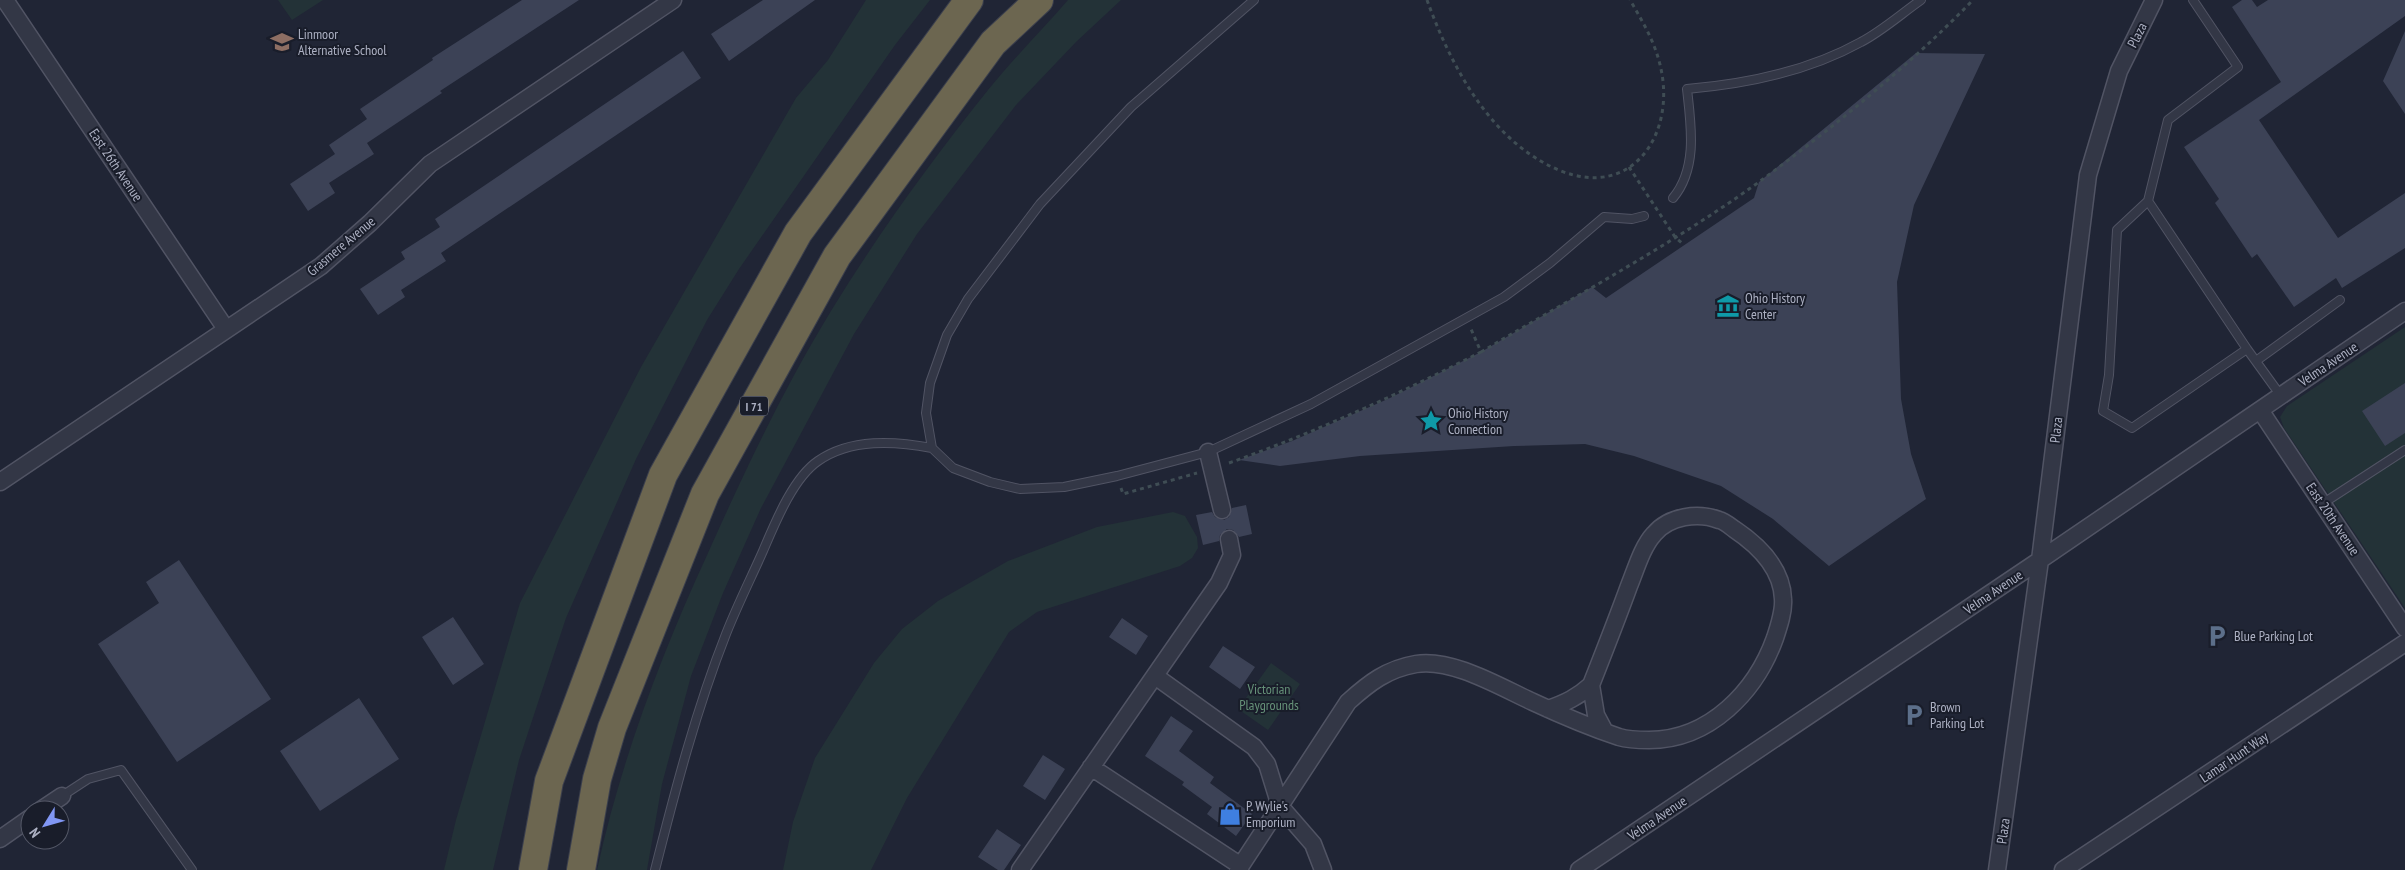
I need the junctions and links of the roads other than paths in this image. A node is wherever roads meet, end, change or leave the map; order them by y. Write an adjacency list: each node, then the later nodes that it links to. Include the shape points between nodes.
1 (5, 0): 14 (street, East 26th Avenue)
2 (673, 0): 14 (street, Grasmere Avenue, via 430,164 321,266)
3 (969, 0): 42 (highway, via 798,233 663,475 549,781)
4 (1039, 0): 43 (highway, I 71, via 993,44 837,256 705,494 612,728 597,779)
5 (1254, 0): 19 (lane, via 1131,106 1040,204 968,299 947,335 930,383 926,413)
6 (1921, 0): 9 (lane, via 1862,42 1836,54 1785,73 1734,85 1687,89 1691,144 1687,174)
7 (2154, 0): 26 (street, Plaza, via 2119,71 2088,175)
8 (2192, 0): 10 (lane, via 2238,67 2168,120)
9 (1673, 198)
10 (2148, 201): 15 (lane); 15 (lane, via 2117,230 2109,375 2103,411 2132,428)
11 (1644, 216): 21 (lane, via 1632,219 1604,217 1511,292 1466,319 1311,404)
12 (2340, 300): 16 (lane)
13 (2405, 311): 17 (street, Velma Avenue)
14 (226, 329): 22 (street, Grasmere Avenue)
15 (2247, 349): 16 (lane)
16 (2256, 361): 17 (lane)
17 (2281, 396): 18 (street, Velma Avenue)
18 (2260, 410): 23 (street, East 20th Avenue); 26 (street, Velma Avenue)
19 (932, 448): 21 (lane, via 953,468 1020,489 1064,487); 44 (lane, via 904,443 869,443 818,461 801,477 771,534 726,634 679,778)
20 (2405, 450): 23 (lane)
21 (1208, 452): 24 (street)
22 (1, 478)
23 (2322, 504): 27 (street, East 20th Avenue)
24 (1222, 510)
25 (1229, 539): 29 (street, via 1232,555 1219,583)
26 (2040, 560): 46 (street, Velma Avenue); 47 (street, Plaza)
27 (2405, 628)
28 (2405, 643): 48 (street, Lamar Hunt Way)
29 (1155, 676): 33 (street); 36 (street, via 1254,747 1267,764)
30 (1591, 685): 31 (street, via 1582,694); 32 (street, via 1596,715); 32 (street, via 1640,559 1653,534 1670,520 1696,516 1720,520 1751,541 1772,564 1784,600 1779,626 1768,656 1728,710 1700,728 1662,740 1627,740)
31 (1548, 709): 32 (street); 36 (street, via 1482,678 1445,665 1418,663 1393,670 1372,681 1348,702)
32 (1605, 732)
33 (1091, 767): 39 (street); 40 (street)
34 (62, 796): 35 (street); 41 (lane, via 88,779 121,770)
35 (56, 800)
36 (1280, 806): 39 (street); 45 (street, via 1313,844)
37 (20, 825): 38 (street)
38 (0, 839)
39 (1239, 868)
40 (1022, 869)
41 (192, 870)
42 (533, 870)
43 (580, 870)
44 (655, 870)
45 (1323, 870)
46 (1579, 870)
47 (1997, 870)
48 (2063, 870)

